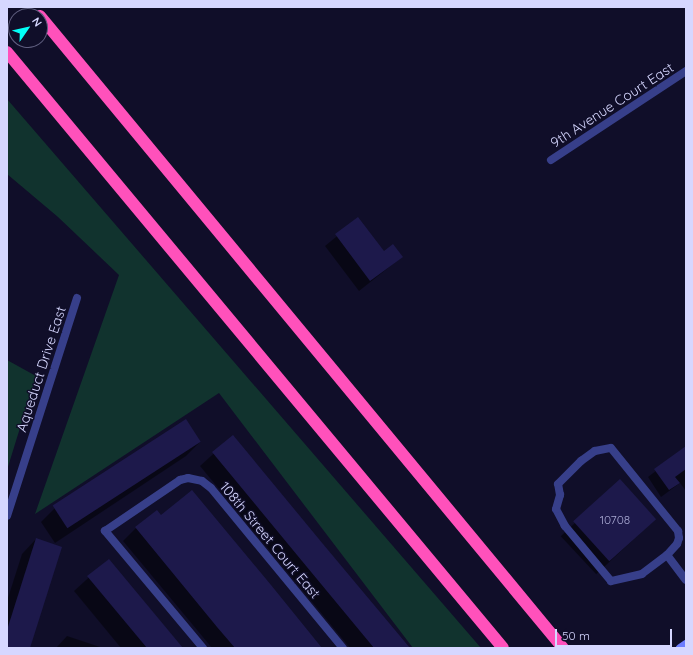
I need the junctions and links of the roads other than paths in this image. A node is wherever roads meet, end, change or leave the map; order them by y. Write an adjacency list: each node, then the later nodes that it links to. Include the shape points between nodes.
1 (48, 26): 13 (highway)
2 (7, 52): 12 (highway)
3 (686, 72): 4 (street, 9th Avenue Court East)
4 (552, 160)
5 (77, 298): 6 (street, Aqueduct Drive East)
6 (7, 516)
7 (667, 555): 7 (street, via 677,544 678,531 611,448 595,451 558,484 560,495 556,509 565,526 611,581 642,574); 8 (street)
8 (686, 580)
9 (686, 644): 14 (street)
10 (203, 648): 11 (street, 108th Street Court East, via 105,531 180,480 194,478 212,488)
11 (343, 648)
12 (503, 648)
13 (563, 648)
14 (680, 648)

